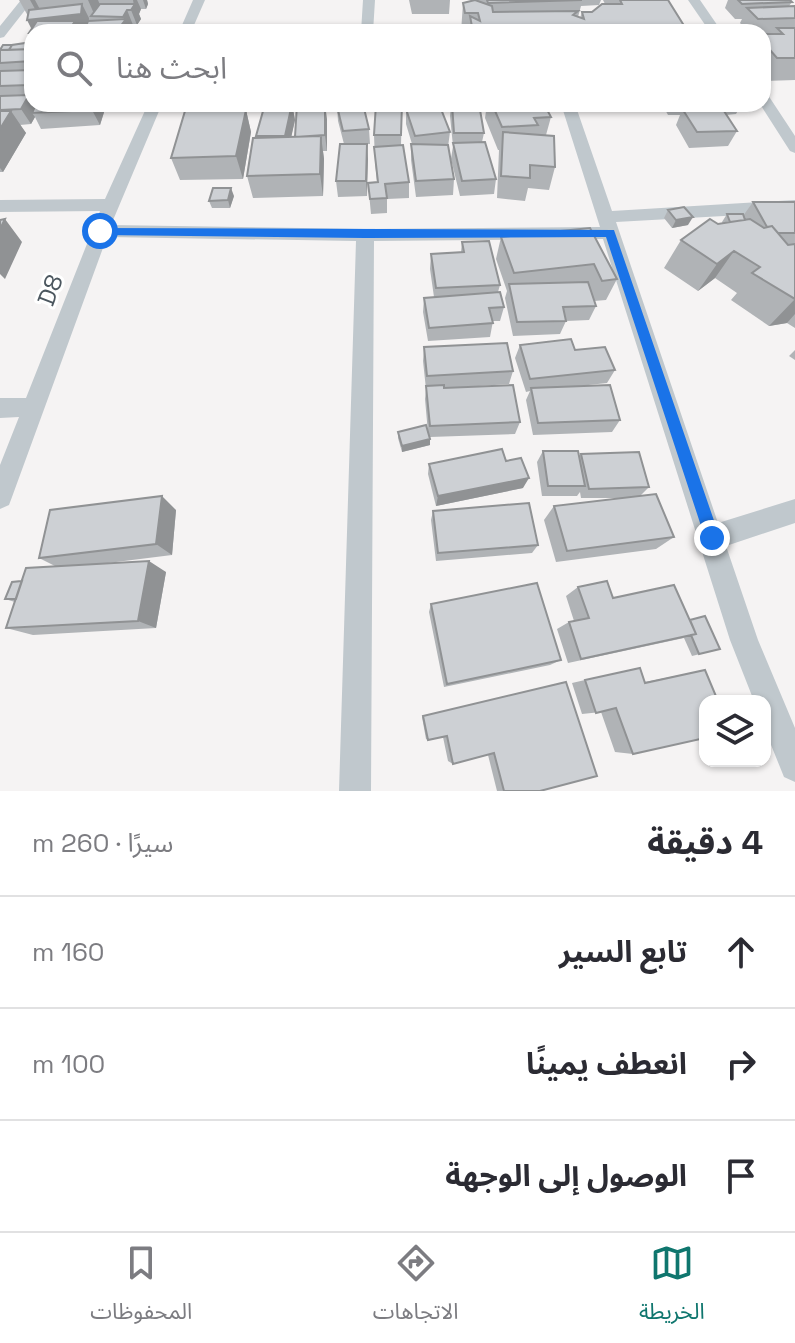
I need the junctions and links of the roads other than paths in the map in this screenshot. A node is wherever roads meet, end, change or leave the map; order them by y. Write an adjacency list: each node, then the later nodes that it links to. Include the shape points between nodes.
1 (27, 0): 8 (street)
2 (199, 0): 5 (street)
3 (369, 0): 6 (street)
4 (694, 0): 7 (street)
5 (188, 24)
6 (368, 24)
7 (710, 24)
8 (0, 34)
9 (152, 112): 13 (street, D8)
10 (571, 112): 16 (street)
11 (771, 112): 12 (street)
12 (795, 148)
13 (112, 205): 14 (street); 17 (street, D8)
14 (0, 206)
15 (795, 206): 16 (street)
16 (608, 225): 18 (street); 23 (street)
17 (100, 231): 18 (street); 19 (street, D8)
18 (365, 235): 25 (street)
19 (34, 407): 20 (street); 21 (street, D8)
20 (0, 408)
21 (0, 497)
22 (795, 511): 23 (street)
23 (712, 538): 24 (street, via 744,640)
24 (795, 766)
25 (355, 791)

